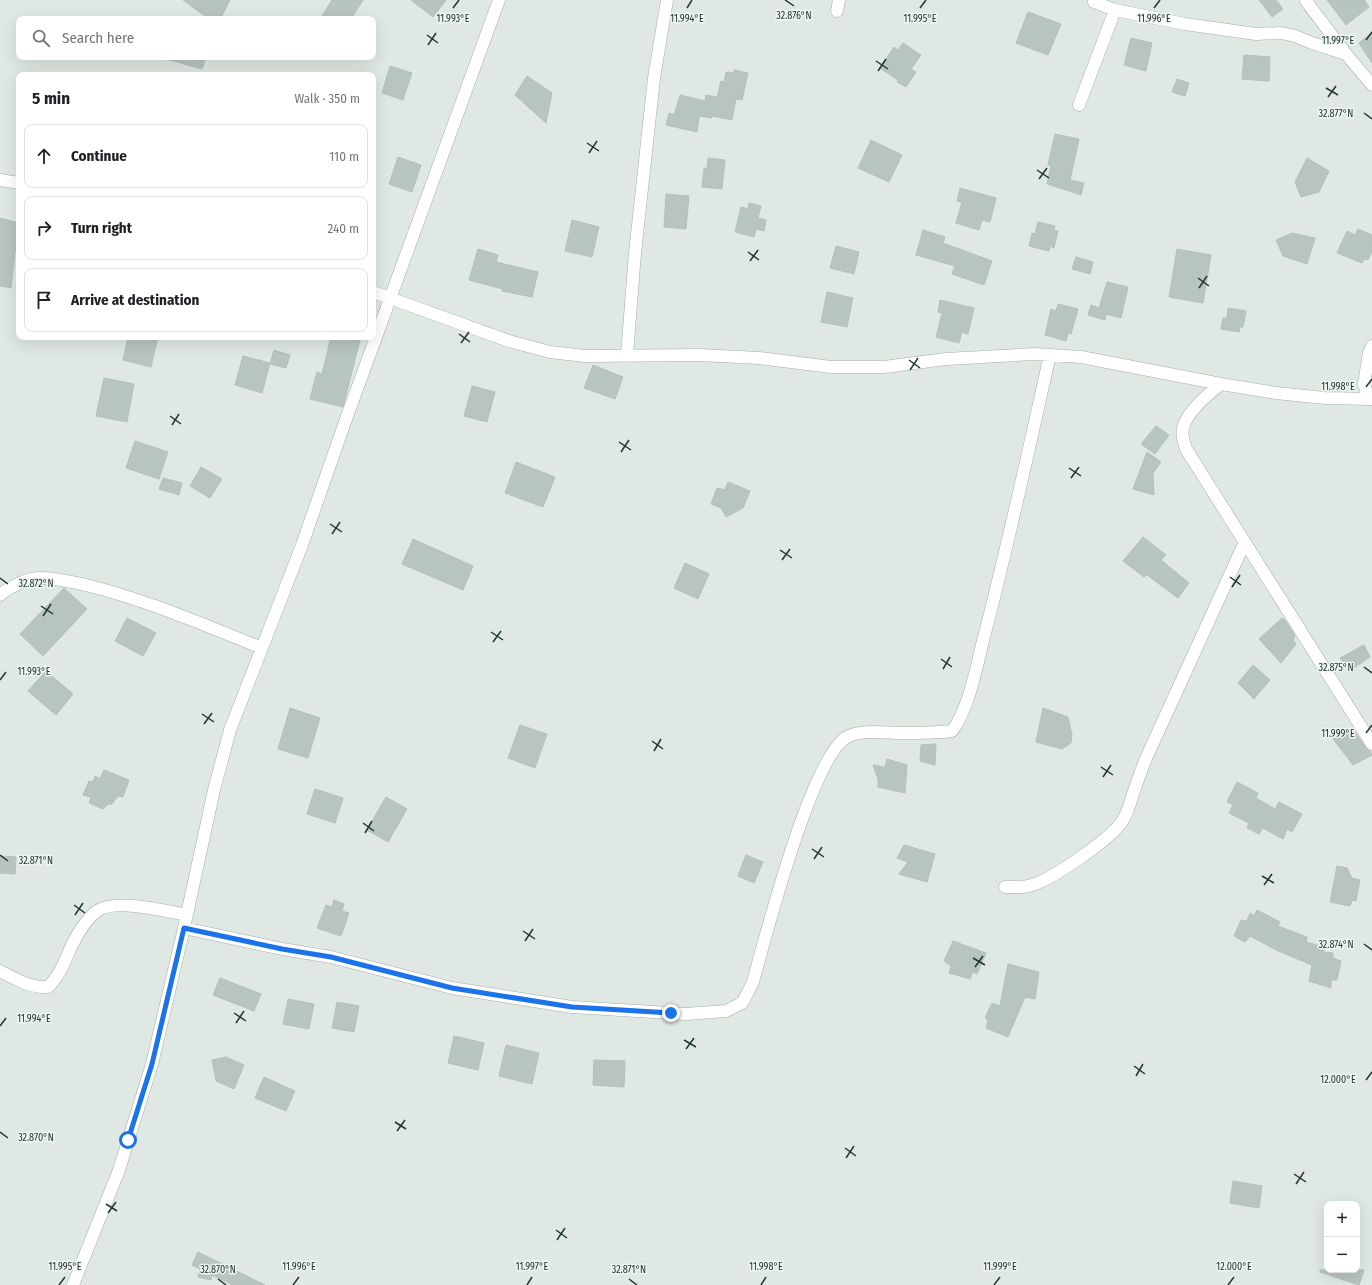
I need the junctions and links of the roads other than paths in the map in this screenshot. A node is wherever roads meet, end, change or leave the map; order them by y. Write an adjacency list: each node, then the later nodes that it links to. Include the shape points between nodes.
1 (499, 0): 12 (street)
2 (667, 0): 16 (street, via 654,78)
3 (1306, 1): 6 (street)
4 (1094, 2): 5 (street)
5 (1115, 10): 6 (street, via 1220,30 1256,34 1281,33); 8 (street)
6 (1346, 54): 7 (street)
7 (1372, 85)
8 (1079, 105)
9 (0, 180): 10 (street)
10 (16, 183)
11 (376, 293): 12 (street)
12 (391, 298): 13 (street); 16 (street, via 509,341 550,352 585,356)
13 (376, 338)
14 (375, 340): 22 (street)
15 (1372, 346): 19 (street, via 1364,384)
16 (627, 355): 17 (street, via 699,355 759,358 831,367 884,367 946,358)
17 (1050, 355): 18 (street, via 1081,357); 26 (street, via 1001,571 972,683 959,722 952,731 868,732 848,736 838,742 812,791 784,874 753,982 742,1003 726,1011 686,1014 572,1007 452,988 331,957)
18 (1222, 384): 19 (street, via 1325,398); 20 (street, via 1209,393 1188,417 1182,437 1186,449)
19 (1371, 399)
20 (1244, 544): 23 (street); 24 (street, via 1148,754 1126,816 1119,827 1046,879 1024,887)
21 (0, 595): 22 (street, via 7,589 37,578 63,580 111,591)
22 (262, 648): 25 (street, via 230,730 214,790)
23 (1372, 744)
24 (1004, 887)
25 (187, 915): 26 (street); 27 (street, via 125,905 106,907 97,910 85,922 55,981 48,988 27,984)
26 (184, 928): 28 (street, via 150,1072 119,1170)
27 (0, 971)
28 (74, 1285)

